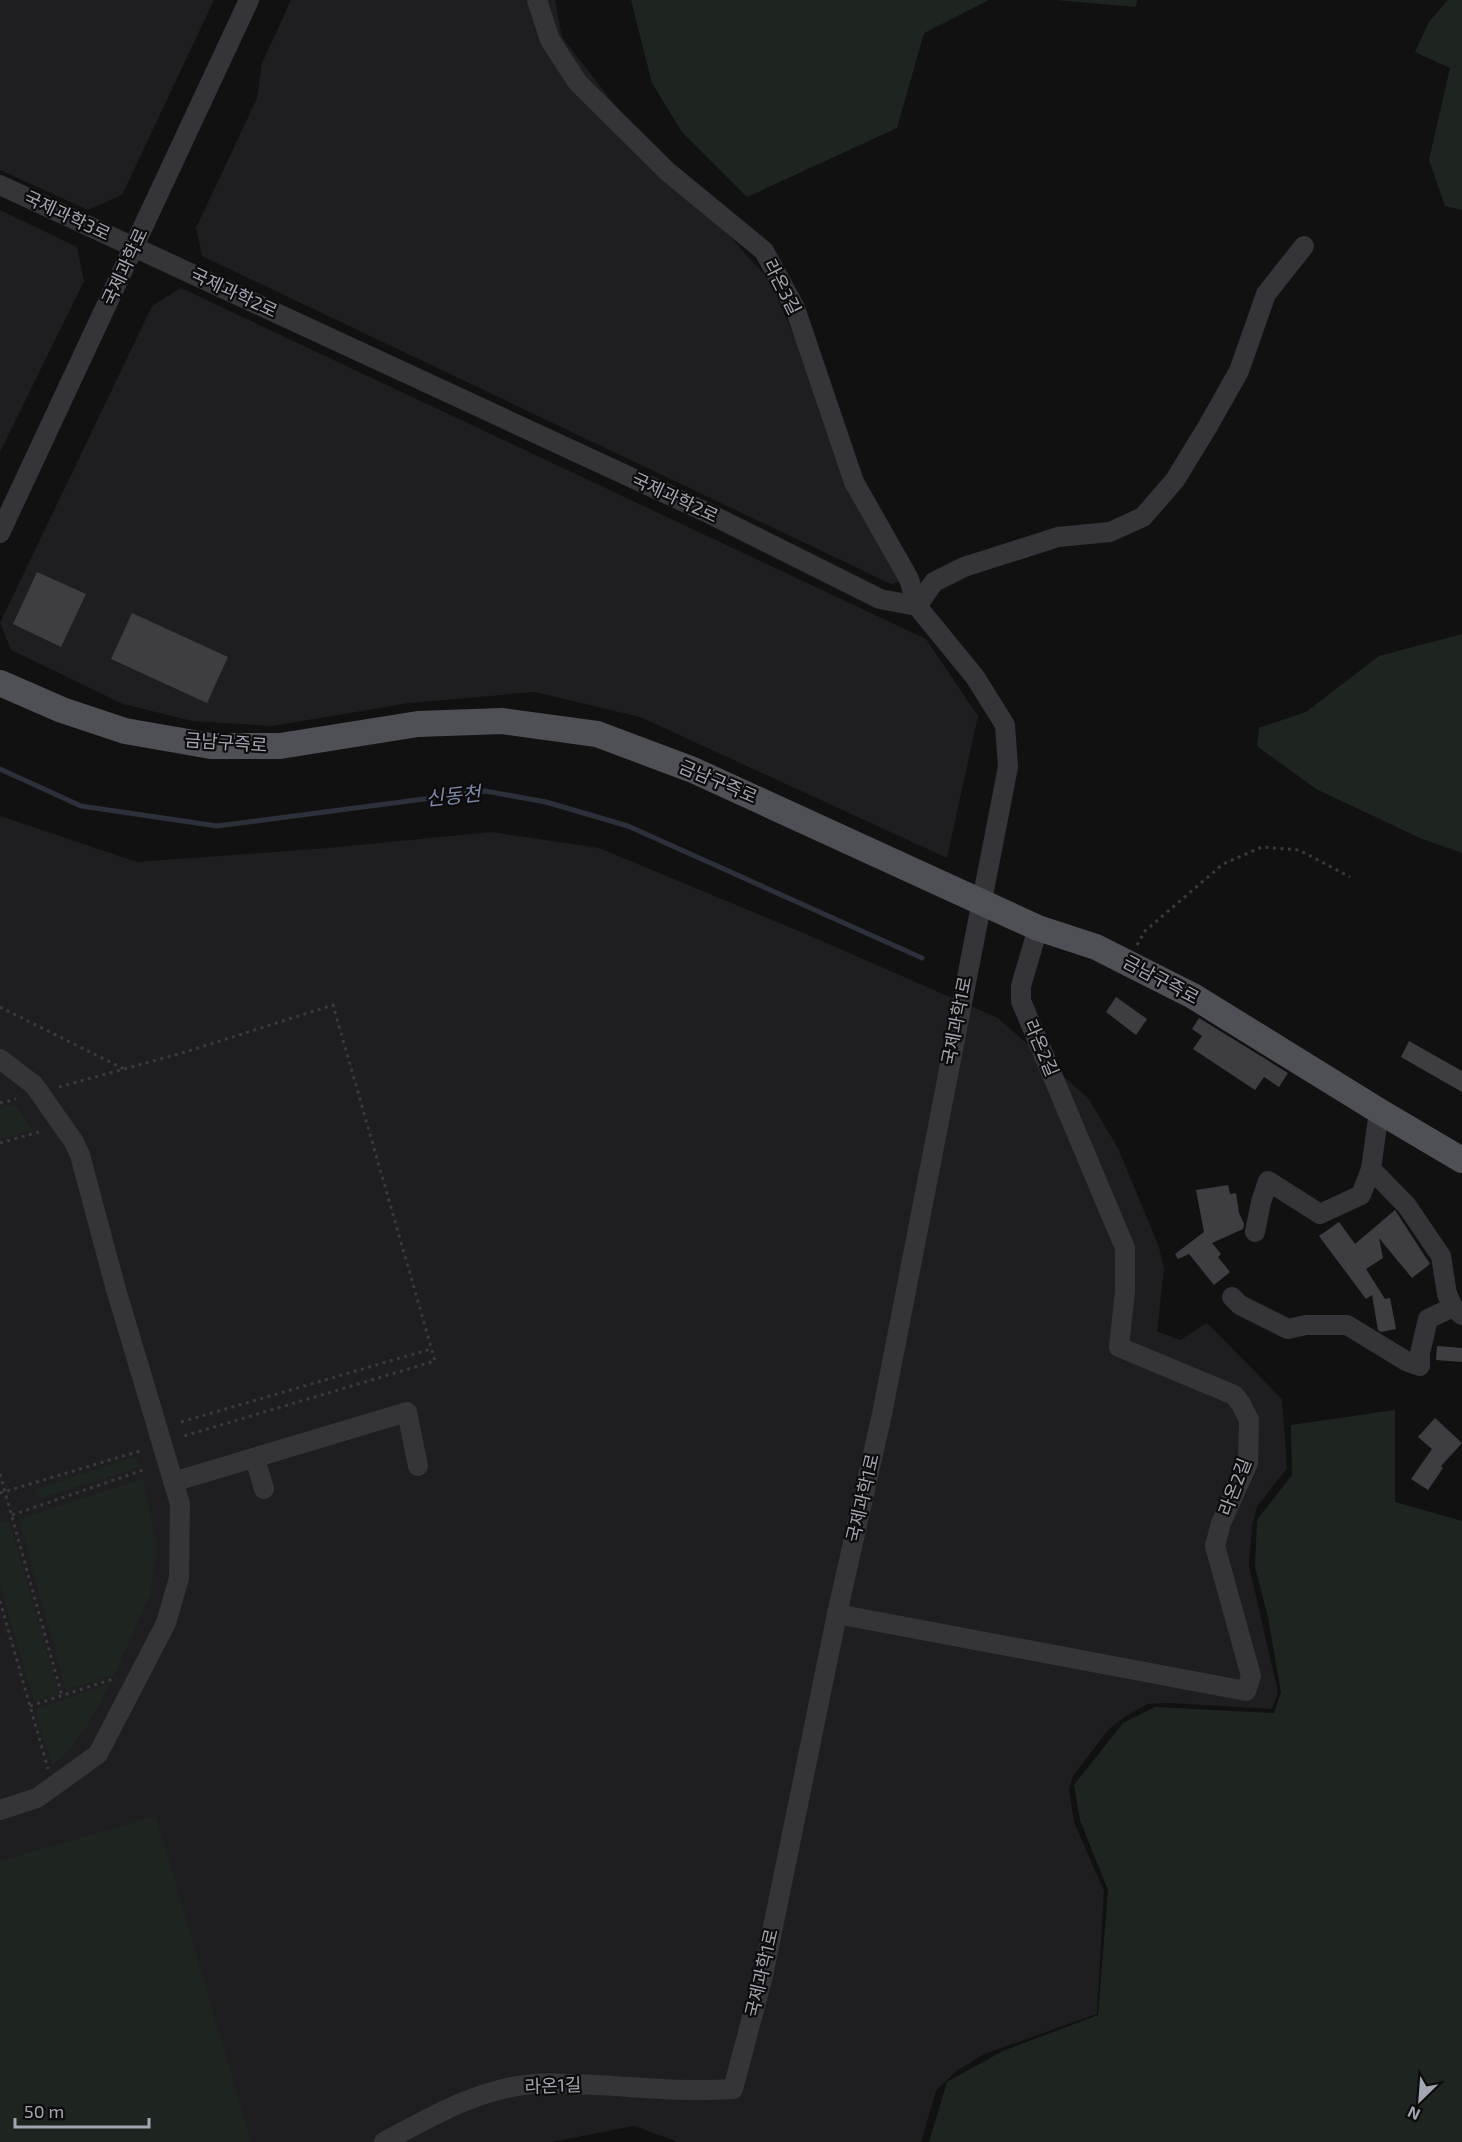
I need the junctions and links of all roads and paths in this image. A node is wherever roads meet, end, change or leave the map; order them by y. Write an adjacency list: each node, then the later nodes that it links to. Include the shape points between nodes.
1 (249, 0): 5 (street, 국제과학로)
2 (537, 0): 7 (street, 라온3길, via 550,40 578,83 668,172 764,251 795,308 854,482 909,579)
3 (0, 185): 5 (street, 국제과학3로)
4 (1304, 246): 7 (street, via 1266,294 1239,371 1208,426 1175,480 1143,517 1110,532 1058,537 964,567 934,582)
5 (134, 247): 6 (street, 국제과학로); 7 (street, 국제과학2로, via 699,509 880,599)
6 (0, 533)
7 (917, 606): 10 (street, via 975,677 1005,725 1008,766)
8 (0, 683): 10 (main road, 금남구즉로, via 125,731 211,746 280,746 418,724 492,721 597,734 704,775)
9 (1350, 877): 12 (path, via 1299,850 1262,847 1223,864 1145,931)
10 (980, 903): 11 (main road, 금남구즉로); 41 (street, 국제과학1로, via 882,1414)
11 (1038, 928): 12 (main road, 금남구즉로, via 1096,947); 41 (street, 라온2길, via 1021,986 1021,1002 1125,1248 1119,1347 1234,1395 1249,1420 1248,1463 1215,1546 1251,1677 1246,1691)
12 (1127, 963): 19 (main road, 금남구즉로, via 1193,996)
13 (0, 1007): 15 (path)
14 (0, 1059): 35 (street, via 34,1085 80,1155)
15 (124, 1069): 16 (path); 27 (path, via 333,1005)
16 (58, 1088)
17 (16, 1099): 18 (path)
18 (0, 1103)
19 (1379, 1111): 22 (main road, 금남구즉로); 23 (street)
20 (39, 1132): 21 (path)
21 (0, 1143)
22 (1462, 1160)
23 (1371, 1169): 24 (street, via 1361,1195 1320,1214 1268,1181); 26 (street, via 1407,1206 1441,1256 1447,1294)
24 (1255, 1232)
25 (1232, 1297): 26 (street, via 1288,1329 1347,1325 1420,1366 1428,1319)
26 (1457, 1311)
27 (431, 1349): 28 (path); 29 (path, via 435,1361)
28 (181, 1422)
29 (184, 1436)
30 (140, 1451): 37 (path)
31 (255, 1458): 32 (street, via 407,1412); 35 (street); 36 (street)
32 (418, 1466)
33 (146, 1469): 39 (path)
34 (0, 1477): 37 (path)
35 (173, 1482): 46 (street, via 180,1504 179,1578 166,1623 98,1754 37,1798)
36 (264, 1489)
37 (5, 1492): 38 (path); 39 (path)
38 (0, 1493)
39 (12, 1515): 43 (path)
40 (0, 1601): 44 (path)
41 (837, 1614): 47 (street, 국제과학1로, via 763,1976)
42 (116, 1678): 43 (path)
43 (62, 1696): 44 (path)
44 (30, 1706): 45 (path)
45 (49, 1770)
46 (0, 1810)
47 (733, 2089): 48 (street, 라온1길, via 699,2092 532,2084 482,2094)
48 (384, 2142)

